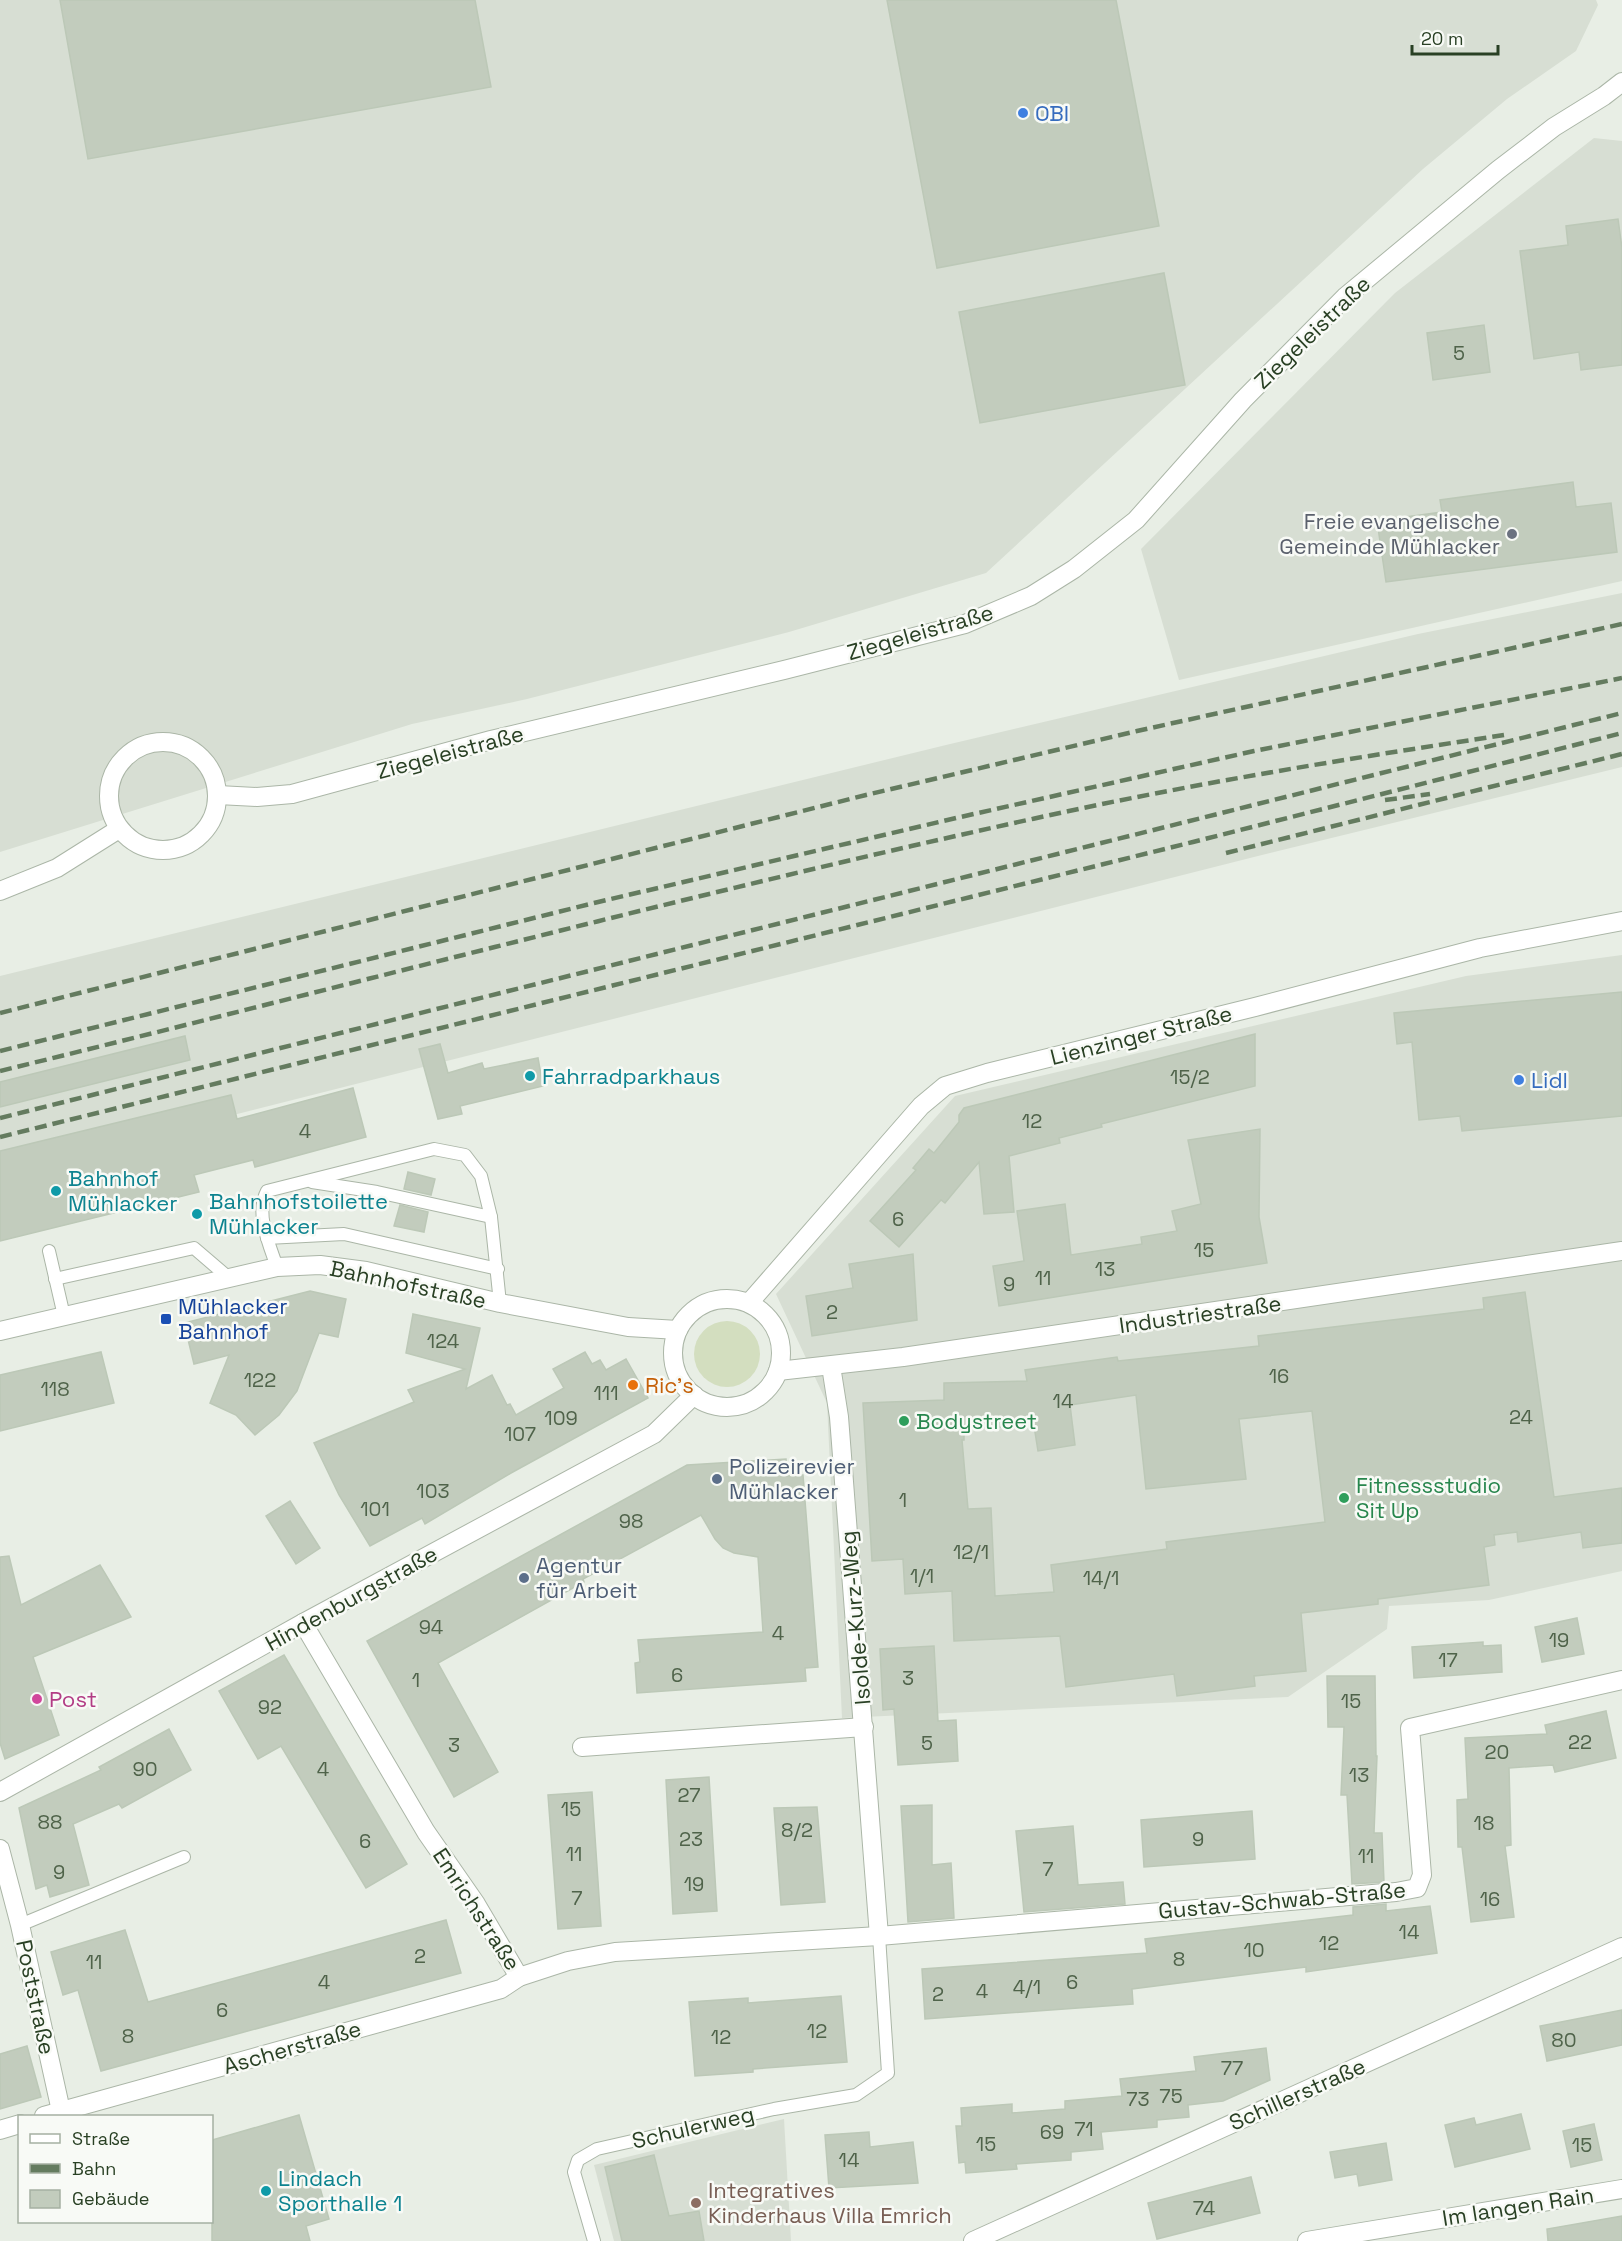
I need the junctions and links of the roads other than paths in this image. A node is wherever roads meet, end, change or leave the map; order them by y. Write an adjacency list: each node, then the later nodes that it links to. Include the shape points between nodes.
1 (1622, 82): 2 (street, Ziegeleistraße, via 1498,170 1345,297 1243,400 1136,520 1074,569 1031,596 965,624 491,740 292,794)
2 (218, 795): 3 (street, via 208,827 181,848 147,849); 3 (street, via 214,776 204,760 189,748 171,742 152,742 121,761 112,777 108,795)
3 (119, 829): 4 (street, via 57,868)
4 (0, 891)
5 (1622, 921): 16 (street, Lienzinger Straße, via 1480,948 945,1086 921,1106)
6 (305, 1181): 7 (lane); 7 (lane, via 434,1149 465,1155 481,1176); 8 (lane, via 267,1191 261,1203)
7 (491, 1217): 12 (lane)
8 (267, 1238): 11 (lane); 12 (lane, via 344,1234)
9 (49, 1251): 14 (lane)
10 (1622, 1251): 20 (street, Industriestraße)
11 (277, 1267): 13 (street, Bahnhofstraße); 15 (street, Bahnhofstraße, via 320,1265 366,1271)
12 (498, 1269): 15 (lane)
13 (229, 1278): 14 (lane, via 194,1248); 17 (street, Bahnhofstraße)
14 (55, 1280): 17 (lane)
15 (500, 1303): 18 (street, Bahnhofstraße, via 628,1328)
16 (749, 1303): 18 (street, via 716,1300 700,1306); 21 (street, via 763,1312 779,1339)
17 (64, 1316): 19 (street, Bahnhofstraße)
18 (678, 1330): 22 (street, via 673,1344 675,1366)
19 (0, 1331)
20 (831, 1366): 21 (street, Industriestraße); 25 (street, Isolde-Kurz-Weg, via 839,1417)
21 (778, 1371): 22 (street, via 763,1392 742,1404 709,1404)
22 (694, 1395): 23 (street, Hindenburgstraße, via 654,1434)
23 (303, 1623): 27 (street, Hindenburgstraße); 33 (street, Emrichstraße, via 426,1832 476,1904)
24 (1622, 1680): 31 (street, Gustav-Schwab-Straße, via 1410,1728 1422,1875 1417,1888)
25 (864, 1727): 26 (street, Isolde-Kurz-Weg); 31 (street, Isolde-Kurz-Weg)
26 (582, 1747)
27 (0, 1792)
28 (0, 1849): 30 (street, Poststraße)
29 (184, 1857): 30 (lane)
30 (20, 1925): 35 (street, Poststraße)
31 (879, 1936): 33 (street, Emrichstraße, via 615,1952 568,1961); 34 (lane, Isolde-Kurz-Weg)
32 (1622, 1947): 40 (street, Schillerstraße)
33 (519, 1977): 35 (street, Ascherstraße, via 501,1989)
34 (888, 2073): 39 (lane, Schulerweg, via 856,2095 774,2109 597,2149 578,2160 574,2172)
35 (52, 2114)
36 (18, 2125): 37 (street)
37 (0, 2130)
38 (1622, 2189): 41 (street, Im langen Rain)
39 (594, 2241)
40 (973, 2241)
41 (1307, 2241)

